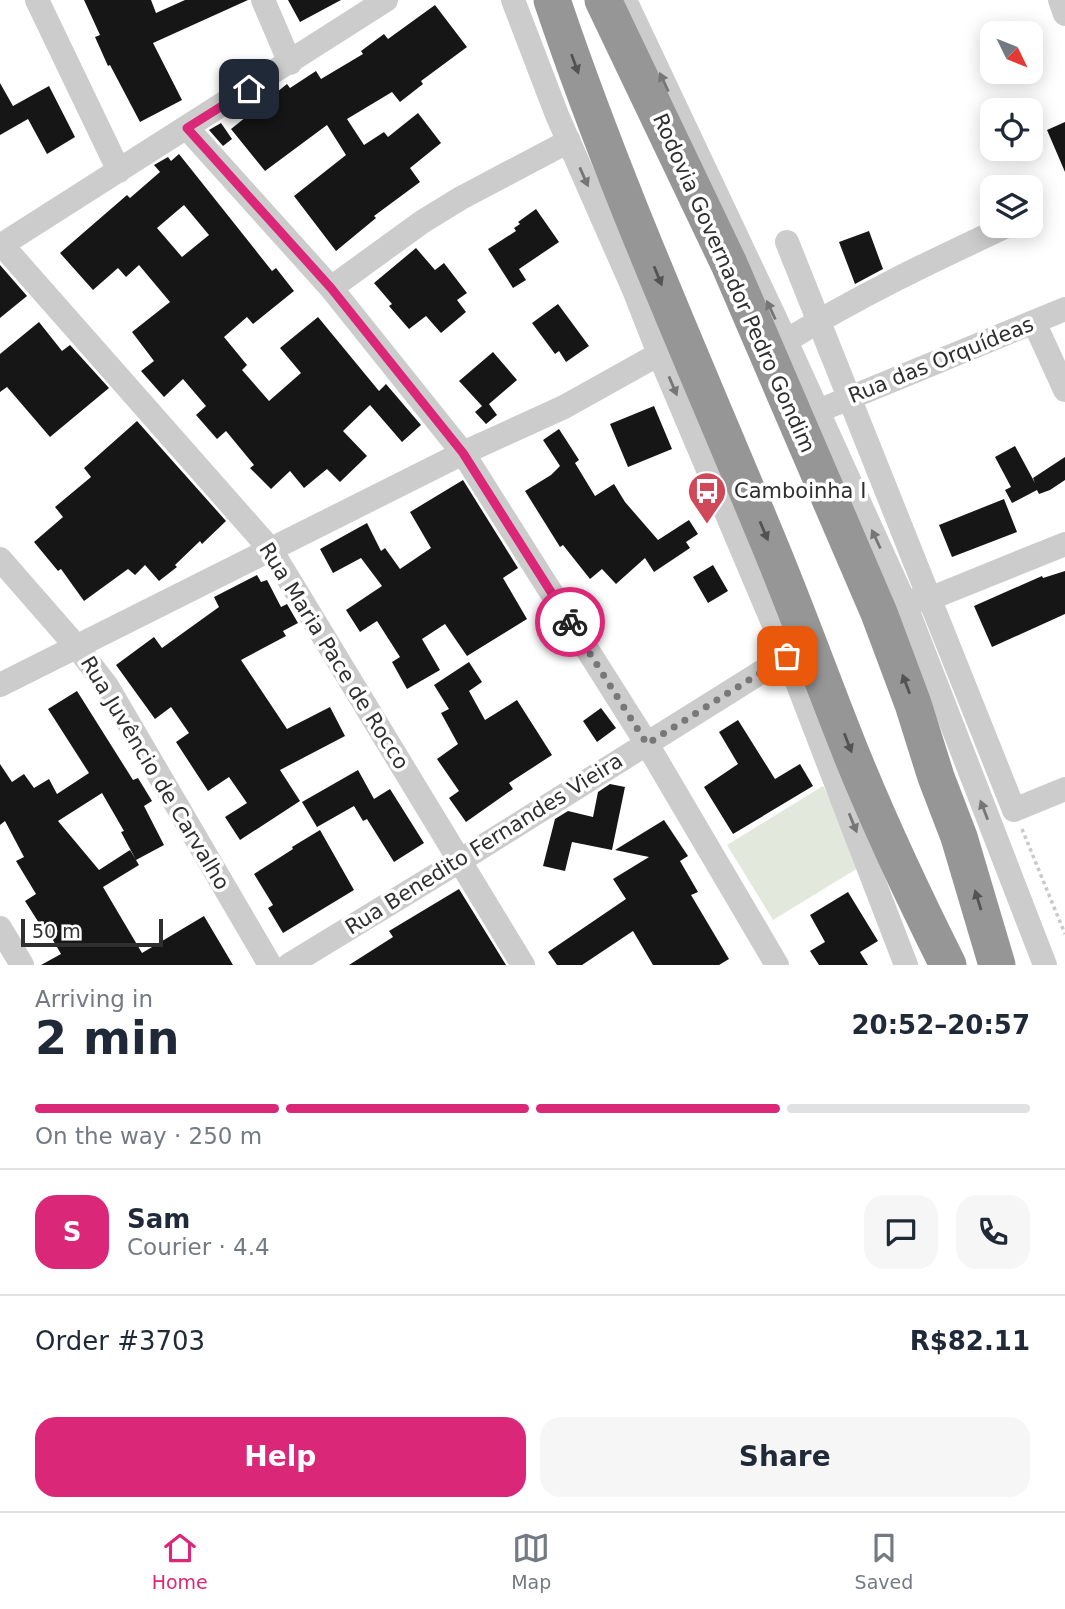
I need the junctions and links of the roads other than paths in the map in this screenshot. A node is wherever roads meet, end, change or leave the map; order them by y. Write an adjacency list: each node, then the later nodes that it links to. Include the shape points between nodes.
1 (37, 0): 13 (street)
2 (263, 0): 10 (street)
3 (386, 0): 10 (street)
4 (513, 0): 12 (street)
5 (552, 0): 45 (highway, one-way to 45, via 645,245 812,647 853,758)
6 (603, 0): 46 (highway, Rodovia Governador Pedro Gondim, one-way to 6, via 959,837 879,614 729,264)
7 (625, 0): 21 (street, one-way to 7)
8 (1060, 0): 9 (street)
9 (1065, 14)
10 (290, 63): 11 (street)
11 (187, 128): 13 (street); 17 (street)
12 (569, 141): 17 (street, via 422,222); 22 (street, one-way to 22)
13 (119, 170): 16 (street)
14 (982, 238): 19 (street)
15 (787, 242): 19 (street)
16 (1, 245): 28 (street, Rua Maria Pace de Rocco)
17 (331, 288): 26 (street)
18 (1065, 309): 20 (street, Rua das Orquídeas)
19 (818, 320): 21 (street); 24 (street)
20 (1034, 322): 23 (street); 24 (street, Rua das Orquídeas)
21 (786, 341): 25 (street)
22 (659, 355): 26 (street, via 564,407); 33 (street, one-way to 33)
23 (1065, 390)
24 (850, 398): 25 (street, Rua das Orquídeas); 30 (street)
25 (818, 411): 31 (street, one-way to 25)
26 (463, 453): 28 (street); 35 (street)
27 (1065, 544): 30 (street)
28 (271, 550): 32 (street); 37 (street, Rua Maria Pace de Rocco)
29 (0, 559): 32 (street, Rua Juvêncio de Carvalho)
30 (929, 599): 31 (street); 36 (street, via 1014,810)
31 (904, 601): 47 (street, one-way to 31)
32 (76, 646): 34 (street); 40 (street, Rua Juvêncio de Carvalho, via 107,686)
33 (787, 656): 35 (street, Rua Benedito Fernandes Vieira); 44 (street, one-way to 44)
34 (0, 685)
35 (647, 744): 37 (street, Rua Benedito Fernandes Vieira); 43 (street)
36 (1065, 789)
37 (461, 860): 41 (street, Rua Benedito Fernandes Vieira); 42 (street, Rua Maria Pace de Rocco)
38 (0, 928): 39 (street)
39 (22, 965)
40 (270, 965)
41 (289, 965)
42 (523, 965)
43 (777, 965)
44 (906, 965)
45 (948, 965)
46 (997, 965)
47 (1045, 965)

